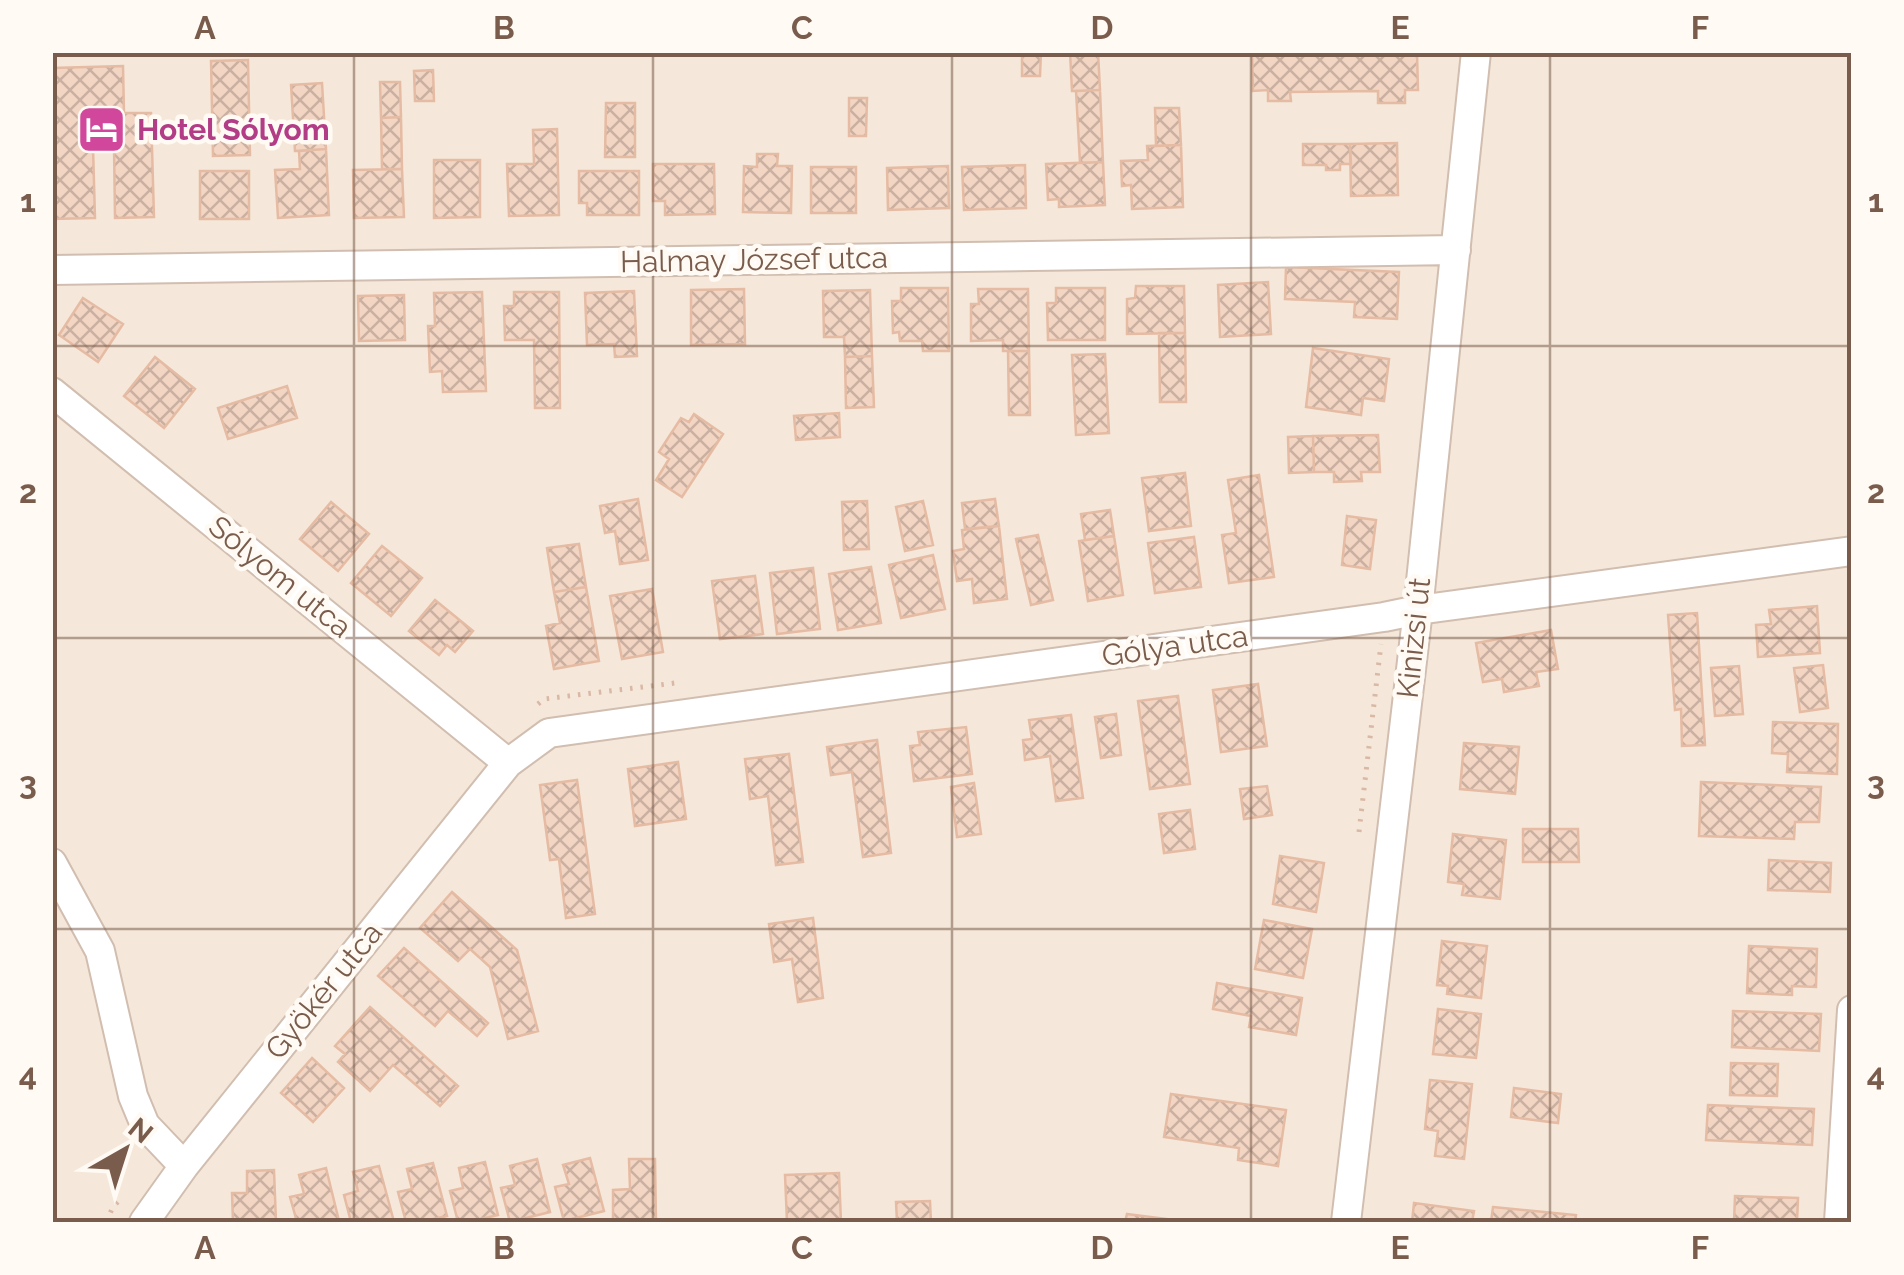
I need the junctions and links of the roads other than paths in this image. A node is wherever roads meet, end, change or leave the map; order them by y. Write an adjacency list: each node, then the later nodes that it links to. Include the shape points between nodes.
1 (1476, 52): 2 (street, Kinizsi út)
2 (1456, 250): 3 (street, Halmay József utca); 6 (street, Kinizsi út)
3 (52, 270)
4 (52, 392): 7 (street, Sólyom utca)
5 (1852, 551): 6 (street, Gólya utca)
6 (1418, 610): 7 (street, Gólya utca, via 549,733); 12 (street, Kinizsi út)
7 (508, 762): 10 (street, Gyökér utca)
8 (52, 863): 10 (street, via 100,951 145,1125)
9 (1852, 1010): 13 (street)
10 (184, 1166): 11 (street, Gyökér utca)
11 (144, 1222)
12 (1346, 1222)
13 (1839, 1222)

